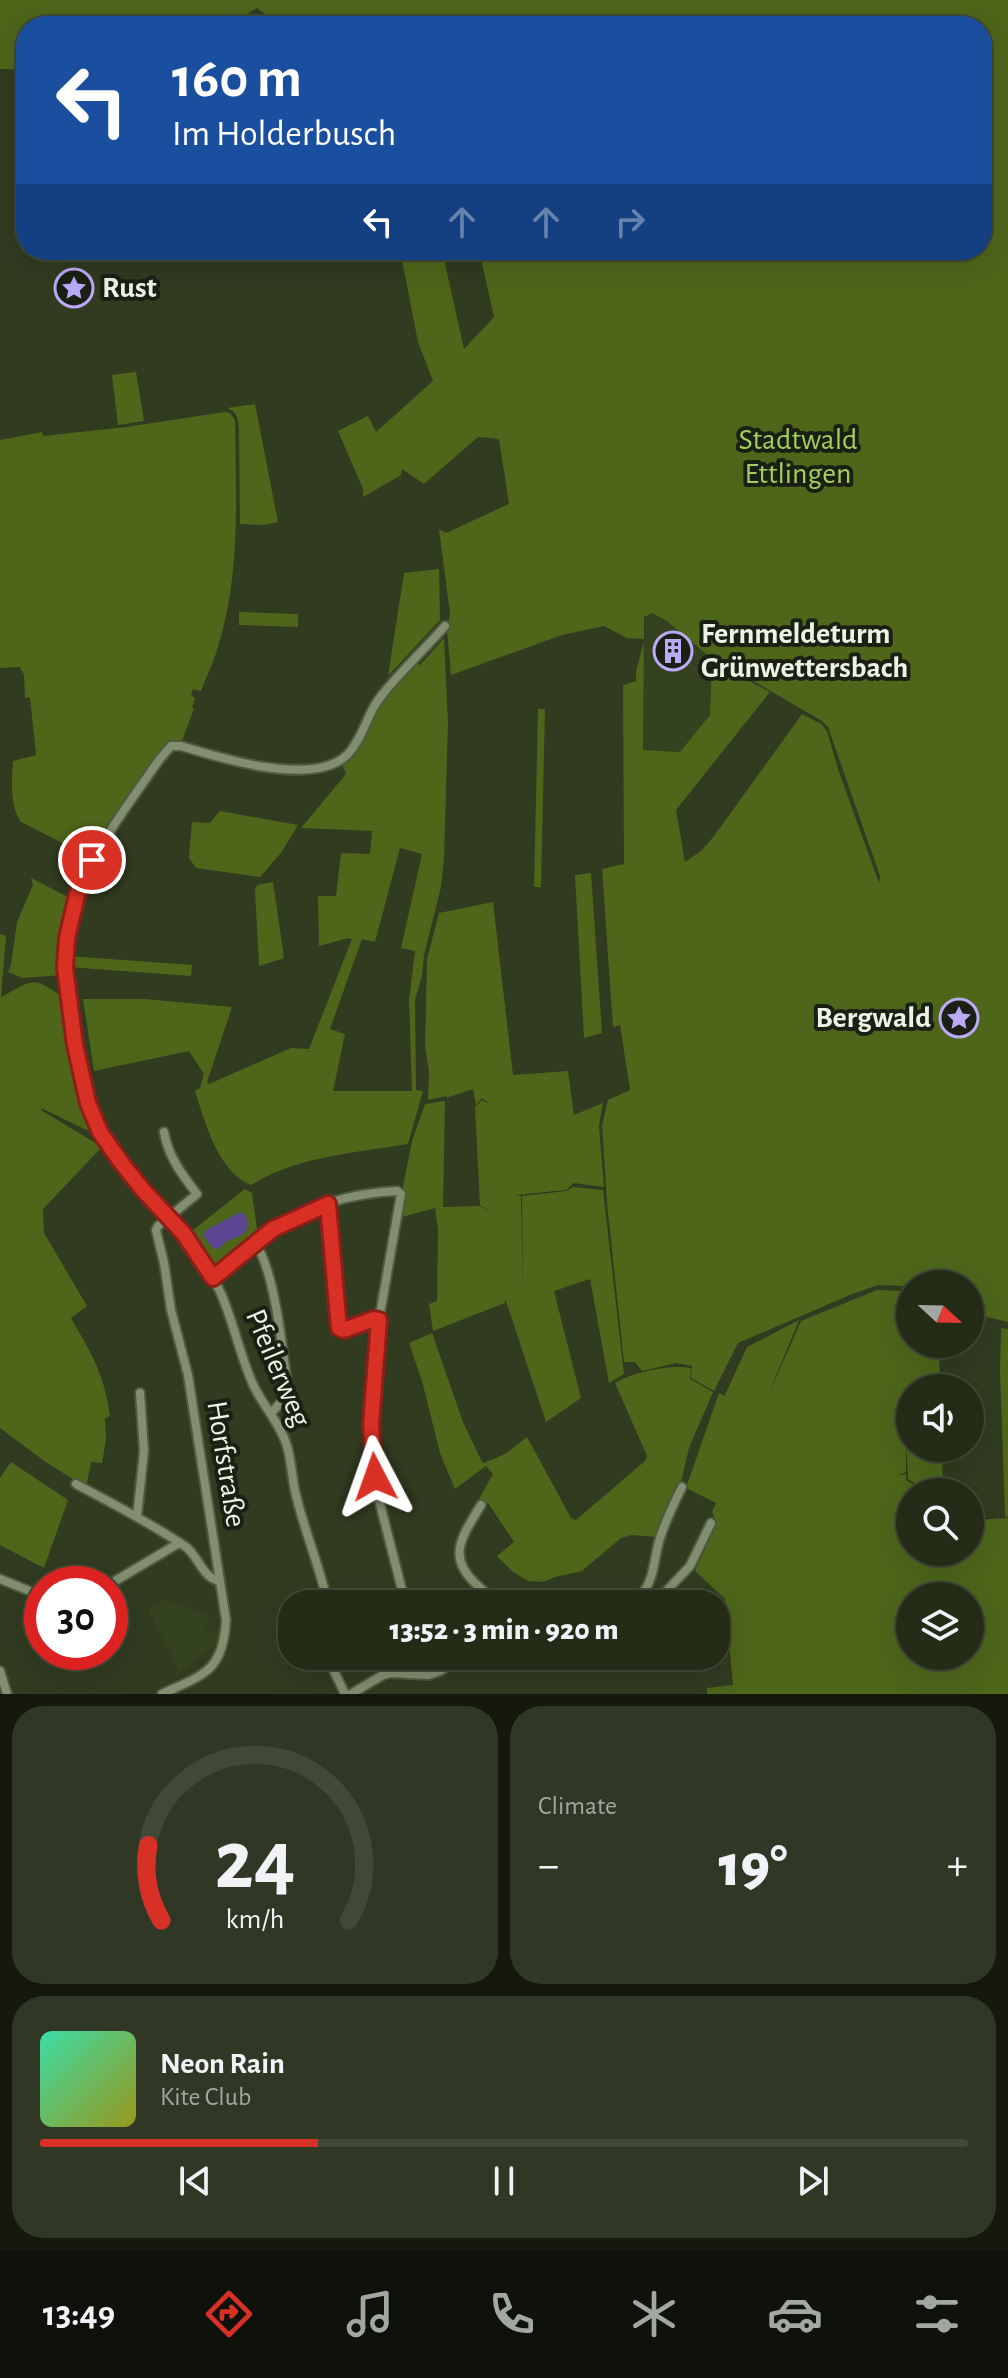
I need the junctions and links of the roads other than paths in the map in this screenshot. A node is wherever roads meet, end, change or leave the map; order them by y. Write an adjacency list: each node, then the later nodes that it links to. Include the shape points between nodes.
1 (445, 626): 4 (street, Pfeilerweg, via 382,694 345,757 319,767 286,769 171,746 92,860 77,895 66,953 81,1072 100,1132 143,1190)
2 (164, 1132): 4 (street, via 174,1161 197,1194)
3 (328, 1204): 5 (street, via 273,1229); 7 (street, via 339,1328); 7 (street, via 371,1192 399,1192)
4 (170, 1216): 6 (street, Pfeilerweg); 18 (street, Horfstraße, via 156,1230 188,1375)
5 (255, 1244): 6 (street); 9 (street, via 271,1287 287,1384)
6 (213, 1278): 9 (street, Pfeilerweg, via 252,1384)
7 (379, 1320): 21 (street, via 371,1425 375,1477)
8 (140, 1393): 13 (street, via 144,1451)
9 (271, 1413): 20 (street, Pfeilerweg, via 286,1444)
10 (76, 1484): 13 (street)
11 (682, 1487): 23 (street, via 659,1540)
12 (481, 1505): 22 (street, via 466,1532 459,1562 465,1575)
13 (137, 1517): 15 (street)
14 (711, 1523): 24 (street, via 690,1566)
15 (179, 1543): 16 (street); 18 (street)
16 (128, 1574)
17 (0, 1579): 19 (street)
18 (220, 1581): 29 (street, Horfstraße, via 226,1620 215,1665)
19 (24, 1589)
20 (324, 1590)
21 (404, 1590)
22 (484, 1590)
23 (646, 1590)
24 (667, 1590)
25 (334, 1670): 30 (street)
26 (435, 1670): 30 (street, via 428,1675 383,1675)
27 (0, 1671): 28 (street)
28 (7, 1694)
29 (162, 1694)
30 (348, 1694)

